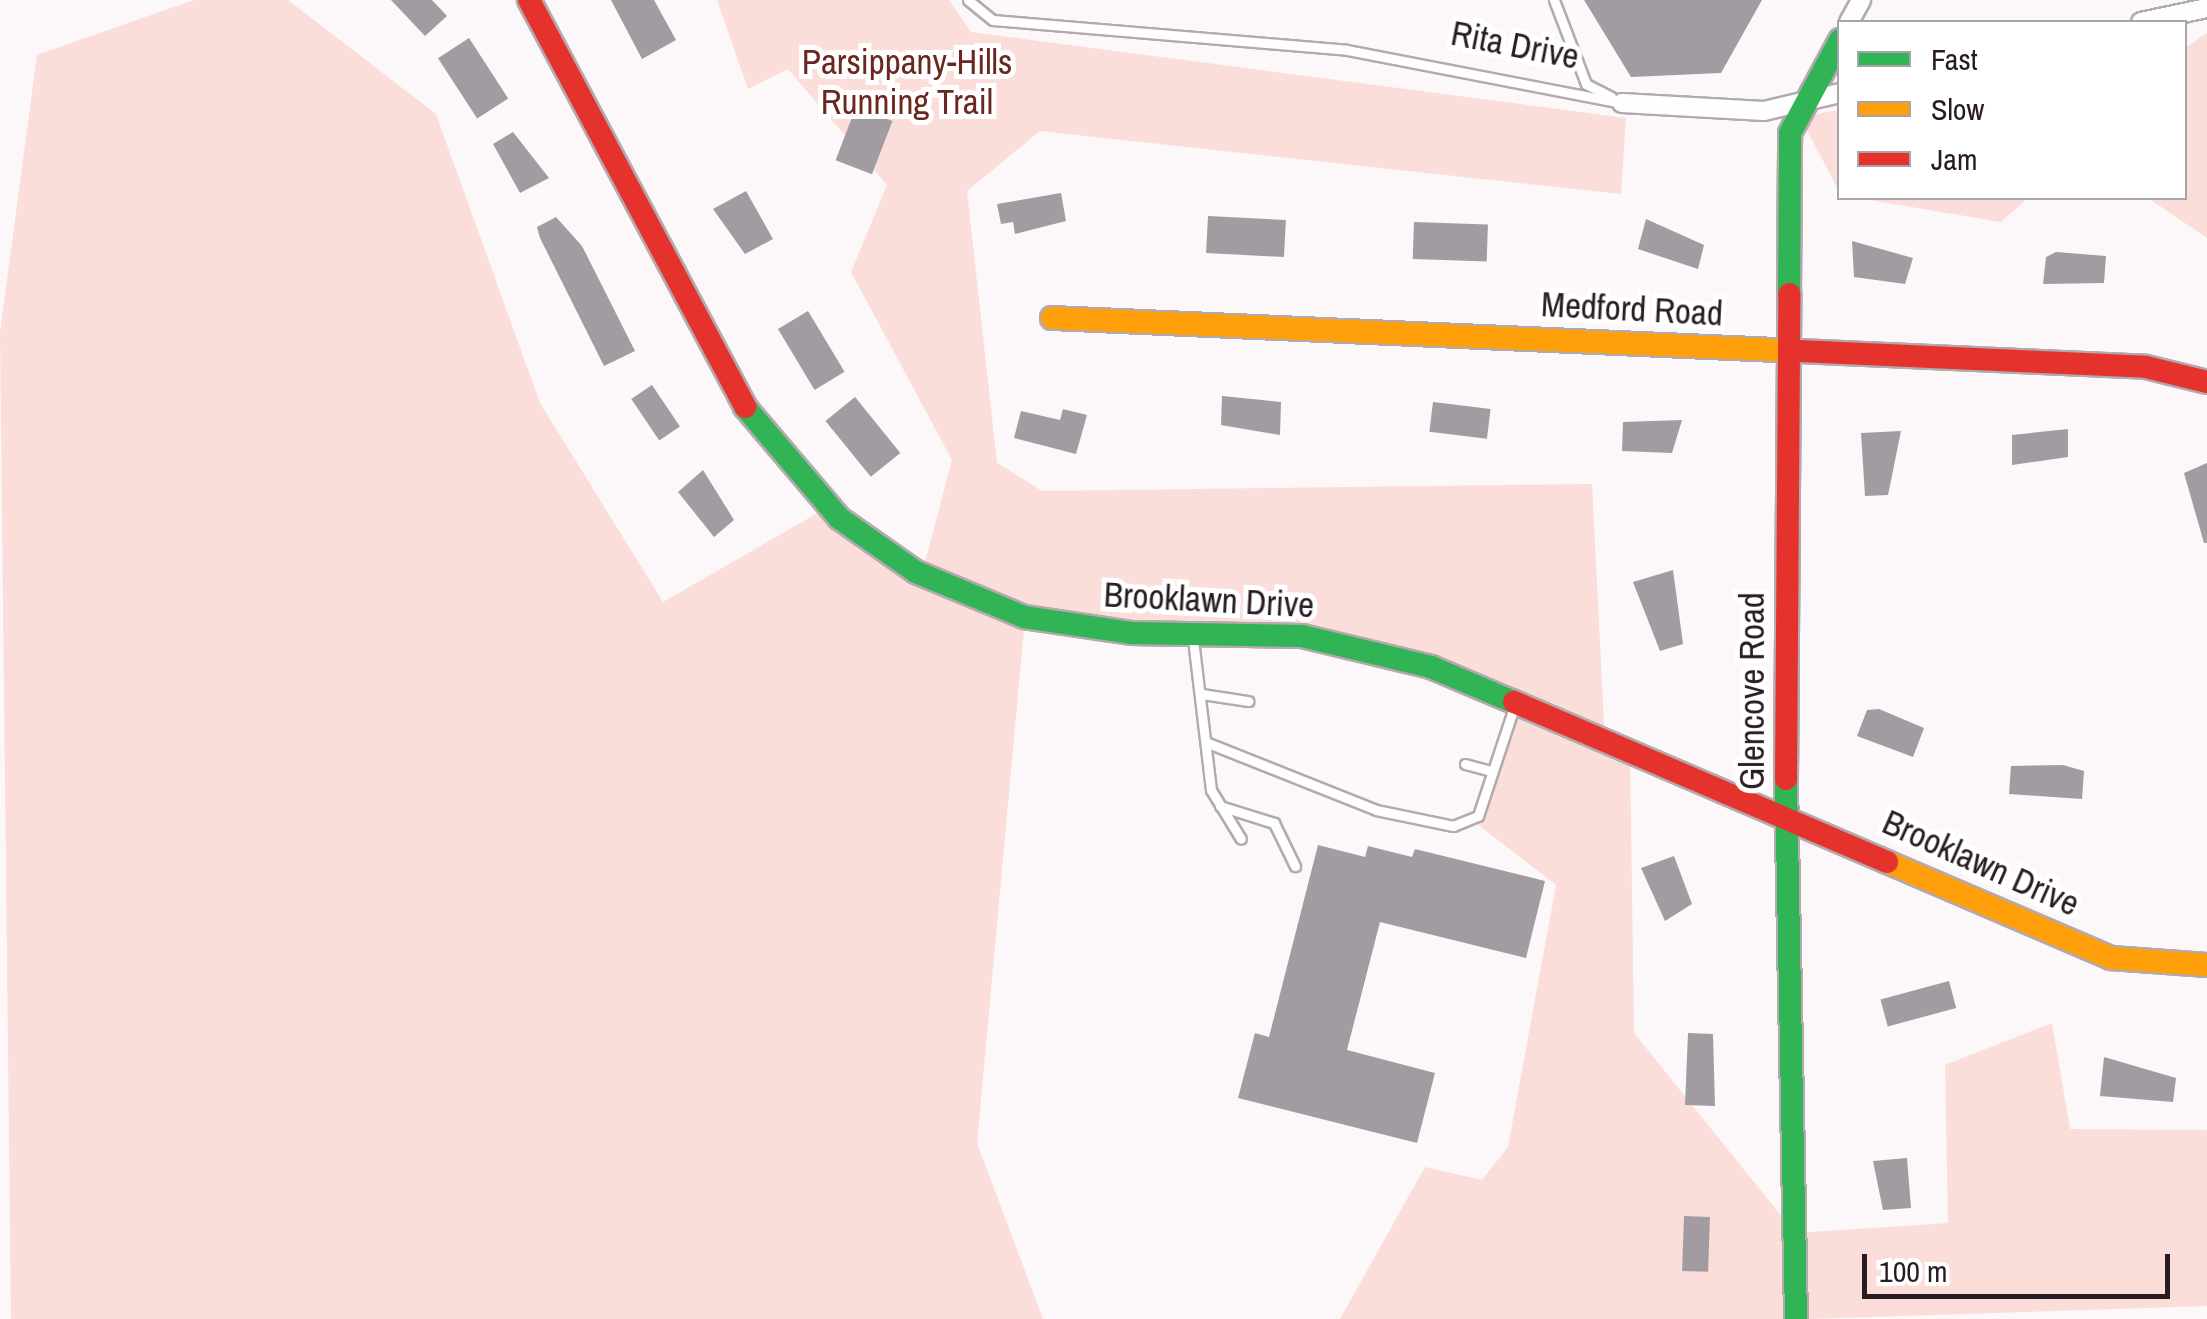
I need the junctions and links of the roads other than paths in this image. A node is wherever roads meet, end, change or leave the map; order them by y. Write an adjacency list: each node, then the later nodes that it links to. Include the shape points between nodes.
1 (529, 0): 13 (street, Brooklawn Drive, via 746,410 839,518 916,572 1024,617 1130,633)
2 (968, 0): 9 (lane, Rita Drive, via 993,20 1348,50)
3 (1554, 0): 9 (lane, via 1586,84)
4 (2207, 8): 5 (street)
5 (2150, 20)
6 (1837, 45): 8 (street)
7 (1837, 94): 8 (street)
8 (1806, 101): 9 (street, Rita Drive, via 1764,111); 11 (street, Glencove Road, via 1790,133)
9 (1622, 103)
10 (1052, 318): 11 (street, Medford Road)
11 (1788, 351): 12 (street, Medford Road, via 2146,367); 21 (street, Glencove Road)
12 (2207, 382)
13 (1192, 631): 14 (lane); 16 (street, Brooklawn Drive, via 1344,644)
14 (1202, 694): 15 (lane); 17 (lane)
15 (1248, 701)
16 (1516, 701): 19 (lane); 21 (street, Brooklawn Drive)
17 (1208, 743): 19 (lane, via 1376,810 1453,826 1478,816); 20 (lane)
18 (1465, 764): 19 (lane)
19 (1492, 771)
20 (1220, 806): 22 (lane); 23 (lane, via 1274,823)
21 (1786, 816): 24 (street, Brooklawn Drive, via 2110,958); 25 (street, Glencove Road)
22 (1241, 839)
23 (1295, 866)
24 (2207, 965)
25 (1796, 1319)

